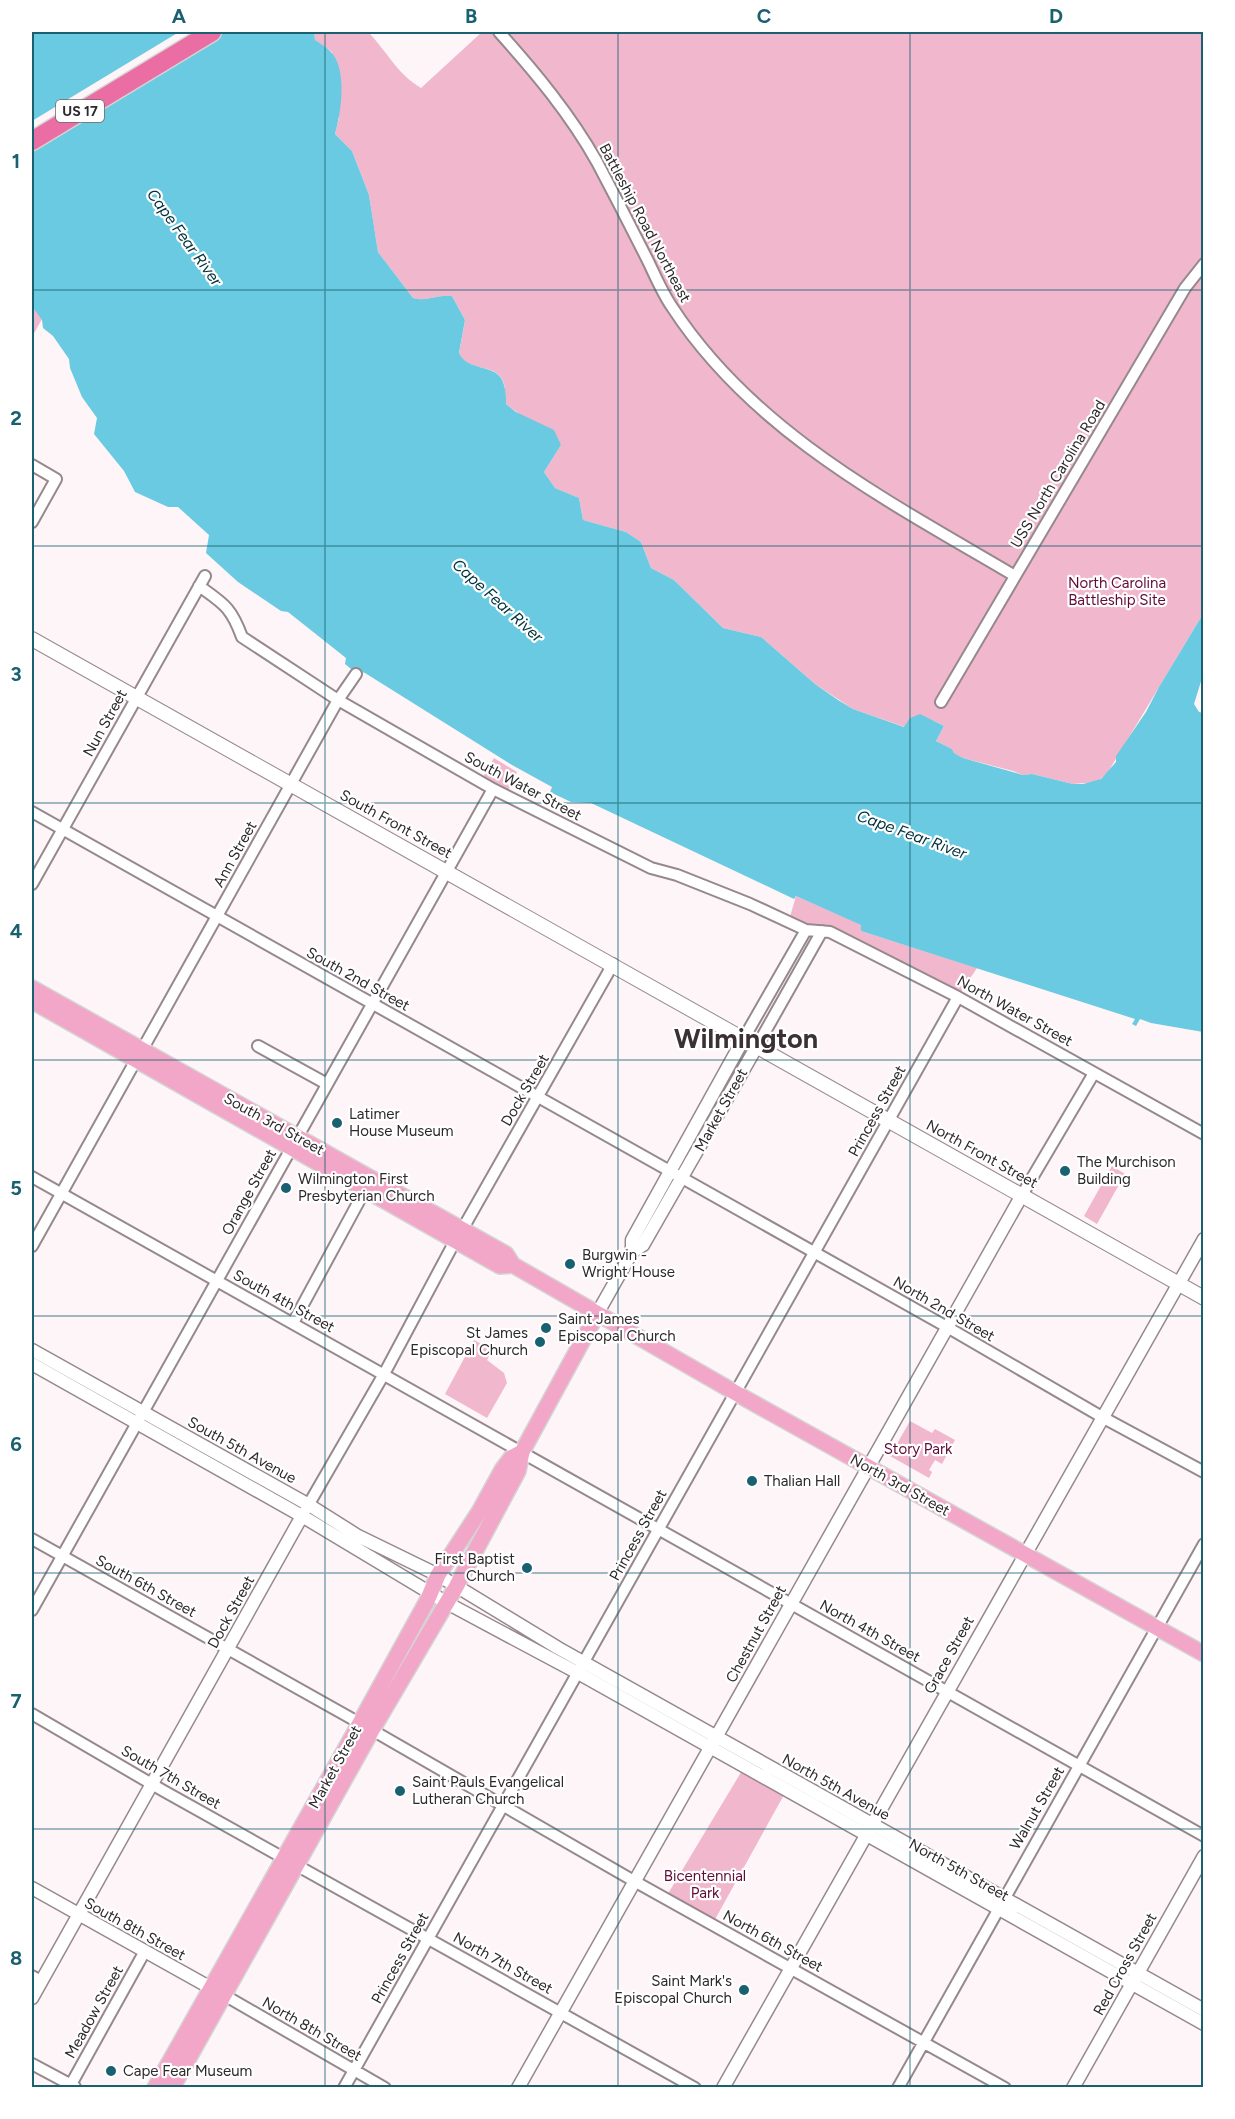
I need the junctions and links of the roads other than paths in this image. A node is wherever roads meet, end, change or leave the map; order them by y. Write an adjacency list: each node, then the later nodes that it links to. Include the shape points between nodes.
1 (198, 32): 4 (highway, US 17)
2 (212, 32): 5 (highway, US 17)
3 (499, 32): 10 (street, Battleship Road Northeast, via 536,73 570,120 596,160 671,307 725,376 809,449)
4 (32, 130)
5 (32, 141)
6 (1203, 264): 10 (street, USS North Carolina Road, via 1185,288)
7 (32, 465): 8 (street, via 56,479)
8 (32, 522)
9 (205, 576): 11 (street, Nun Street)
10 (1015, 576): 16 (street, USS North Carolina Road)
11 (198, 586): 14 (street, Nun Street); 15 (street, South Water Street, via 226,605 242,637)
12 (32, 639): 14 (main road, South Front Street)
13 (356, 674): 15 (street, Ann Street)
14 (136, 698): 17 (main road, South Front Street); 20 (street, Nun Street)
15 (338, 700): 17 (street, Ann Street); 18 (street, South Water Street)
16 (941, 702)
17 (291, 784): 21 (main road, South Front Street); 23 (street, Ann Street)
18 (493, 789): 21 (street, Orange Street); 24 (street, South Water Street, via 651,868 750,904)
19 (32, 812): 20 (street, South 2nd Street)
20 (62, 830): 22 (street, Nun Street); 23 (street, South 2nd Street)
21 (447, 871): 26 (main road, South Front Street); 30 (street, Orange Street)
22 (32, 884)
23 (217, 916): 30 (street, South 2nd Street); 34 (street, Ann Street)
24 (806, 930): 25 (street, North Water Street); 31 (street, Market Street)
25 (822, 931): 28 (street, North Water Street); 33 (street, Market Street)
26 (613, 964): 31 (main road, South Front Street); 37 (street, Dock Street)
27 (32, 988): 34 (main road, South 3rd Street)
28 (958, 997): 35 (street, North Water Street); 38 (street, Princess Street)
29 (32, 1001): 34 (main road, South 3rd Street)
30 (372, 1004): 36 (street, Orange Street); 37 (street, South 2nd Street)
31 (744, 1038): 33 (main road, North Front Street); 41 (street, Market Street)
32 (258, 1046): 36 (street)
33 (757, 1046): 38 (main road, North Front Street); 43 (street, Market Street)
34 (139, 1055): 40 (main road, South 3rd Street); 45 (street, Ann Street)
35 (1094, 1072): 39 (street, North Water Street); 46 (street)
36 (327, 1084): 40 (street, Orange Street)
37 (538, 1097): 41 (street, South 2nd Street); 47 (street, Dock Street)
38 (889, 1120): 46 (main road, North Front Street); 51 (street, Princess Street)
39 (1203, 1134)
40 (294, 1142): 44 (main road, South 3rd Street); 47 (main road, South 3rd Street); 52 (street, Orange Street)
41 (670, 1171): 43 (street, North 2nd Street); 50 (street, Market Street, via 632,1240)
42 (32, 1177): 45 (street, South 4th Street)
43 (682, 1179): 50 (street, Market Street, via 643,1245); 51 (street, North 2nd Street)
44 (365, 1190): 47 (main road, South 3rd Street); 56 (street)
45 (61, 1193): 49 (street, Ann Street); 52 (street, South 4th Street)
46 (1022, 1195): 53 (main road, North Front Street); 57 (street, Chestnut Street)
47 (459, 1236): 55 (main road, South 3rd Street, via 506,1254 513,1265); 60 (street, Dock Street)
48 (1203, 1239): 53 (street, Grace Street)
49 (32, 1246)
50 (632, 1252): 55 (street, Market Street)
51 (814, 1253): 57 (street, North 2nd Street); 61 (street, Princess Street)
52 (217, 1280): 56 (street, South 4th Street); 62 (street, Orange Street)
53 (1178, 1283): 54 (main road, North Front Street); 63 (street, Grace Street)
54 (1203, 1298)
55 (597, 1314): 61 (main road, North 3rd Street); 64 (main road, Market Street)
56 (292, 1323): 60 (street, South 4th Street)
57 (947, 1327): 63 (street, North 2nd Street); 65 (street, Chestnut Street)
58 (32, 1350): 62 (street, South 5th Avenue)
59 (32, 1364): 62 (street, South 5th Avenue)
60 (384, 1374): 64 (street, South 4th Street); 67 (street, Dock Street)
61 (734, 1392): 65 (main road, North 3rd Street); 68 (street, Princess Street)
62 (140, 1417): 67 (street, South 5th Avenue); 72 (street, Orange Street)
63 (1102, 1417): 66 (street, North 2nd Street); 71 (street, Grace Street)
64 (522, 1452): 68 (street, North 4th Street); 73 (main road, Market Street, via 502,1470); 74 (main road, Market Street, via 518,1471)
65 (868, 1467): 71 (main road, North 3rd Street); 77 (street, Chestnut Street)
66 (1203, 1472)
67 (305, 1510): 73 (street, South 5th Avenue); 75 (street, South 5th Avenue); 80 (street, Dock Street)
68 (658, 1530): 77 (street, North 4th Street); 82 (street, Princess Street)
69 (32, 1539): 72 (street, South 6th Street)
70 (1203, 1544): 79 (street, Walnut Street)
71 (1024, 1553): 79 (main road, North 3rd Street); 83 (street, Grace Street)
72 (62, 1556): 78 (street, Orange Street); 80 (street, South 6th Street)
73 (438, 1575): 74 (street, South 5th Avenue); 75 (main road, Market Street)
74 (456, 1587): 76 (main road, Market Street); 82 (street)
75 (430, 1593): 76 (street, South 5th Avenue); 85 (main road, Market Street)
76 (447, 1603): 82 (street); 85 (main road, Market Street)
77 (790, 1604): 83 (street, North 4th Street); 86 (street, Chestnut Street)
78 (32, 1610)
79 (1156, 1628): 81 (main road, North 3rd Street); 87 (street, Walnut Street)
80 (228, 1649): 85 (street, South 6th Street); 88 (street, Dock Street)
81 (1203, 1654)
82 (581, 1668): 86 (street); 89 (street, Princess Street)
83 (946, 1691): 87 (street, North 4th Street); 90 (street, Grace Street)
84 (32, 1714): 88 (street, South 7th Street)
85 (366, 1726): 89 (street, North 6th Street); 93 (main road, Market Street)
86 (713, 1742): 90 (street); 94 (street, Chestnut Street)
87 (1079, 1766): 91 (street, North 4th Street); 96 (street, Walnut Street)
88 (152, 1783): 93 (street, South 7th Street); 97 (street, Dock Street)
89 (503, 1806): 94 (street, North 6th Street); 98 (street, Princess Street)
90 (869, 1830): 96 (street, North 5th Avenue); 100 (street, Grace Street)
91 (1203, 1836)
92 (1203, 1856): 101 (street, Red Cross Street)
93 (290, 1860): 98 (street, North 7th Street); 103 (main road, Market Street)
94 (634, 1881): 100 (street, North 6th Street); 106 (street, Chestnut Street)
95 (32, 1888): 97 (street, South 8th Street)
96 (1000, 1904): 101 (street, North 5th Avenue); 108 (street, Walnut Street)
97 (78, 1914): 99 (street, South 8th Street); 102 (street, Dock Street)
98 (429, 1939): 106 (street, North 7th Street); 110 (street, Princess Street)
99 (145, 1952): 103 (street, South 8th Street); 111 (street, Meadow Street)
100 (790, 1968): 108 (street, North 6th Street); 118 (street, Grace Street)
101 (1134, 1978): 105 (street, North 5th Avenue); 107 (street, North 5th Avenue); 121 (street, Red Cross Street)
102 (36, 1979): 104 (street, Dock Street)
103 (217, 1992): 110 (street, North 8th Street); 112 (main road, Market Street); 113 (main road, Market Street)
104 (32, 1998)
105 (1203, 2010)
106 (561, 2013): 116 (street, Chestnut Street); 117 (street, North 7th Street)
107 (1203, 2024)
108 (924, 2043): 119 (street, Walnut Street); 120 (street, North 6th Street)
109 (32, 2064): 111 (street)
110 (354, 2071): 114 (street, Princess Street); 115 (street, North 8th Street)
111 (71, 2087)
112 (155, 2088)
113 (172, 2088)
114 (344, 2088)
115 (385, 2088)
116 (518, 2088)
117 (695, 2088)
118 (723, 2088)
119 (898, 2088)
120 (1005, 2088)
121 (1073, 2088)

